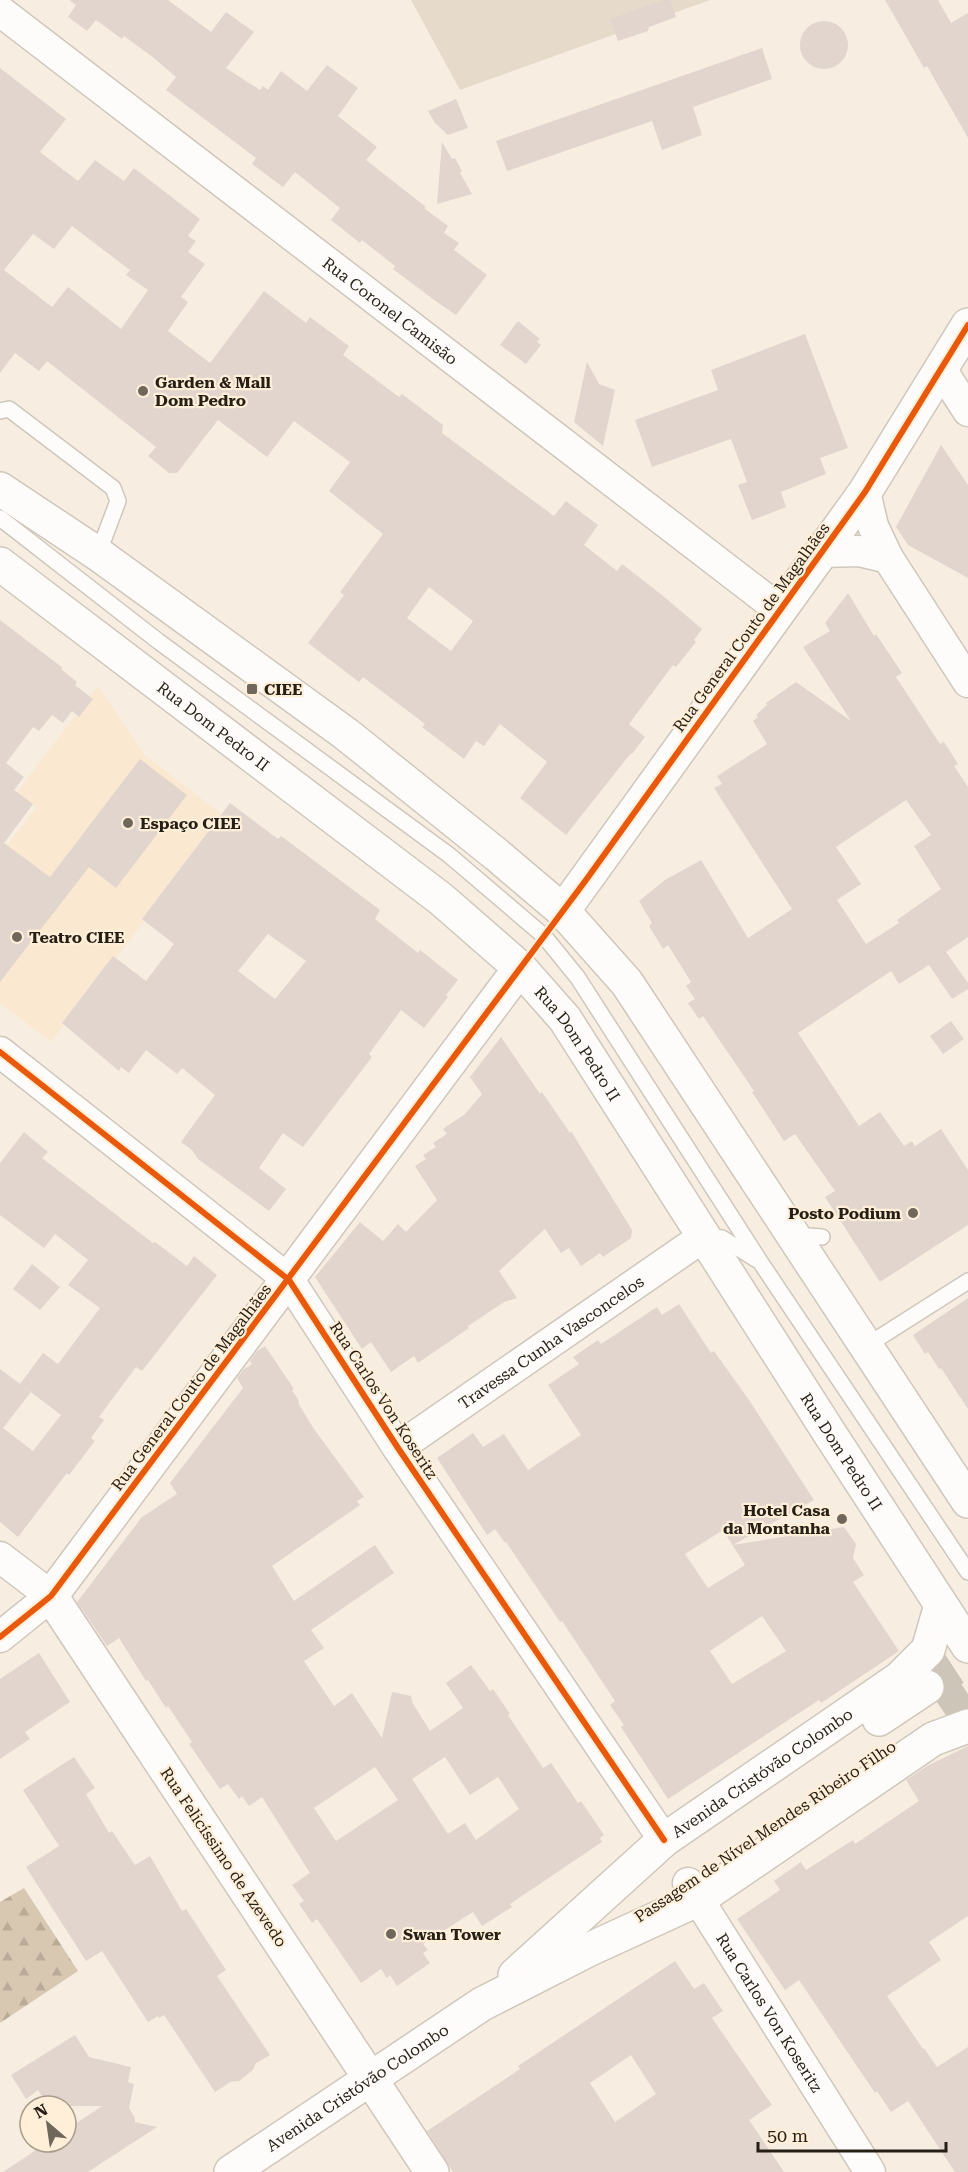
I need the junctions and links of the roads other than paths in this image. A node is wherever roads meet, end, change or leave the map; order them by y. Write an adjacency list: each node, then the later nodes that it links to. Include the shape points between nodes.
1 (0, 12): 13 (street, Rua Coronel Camisão)
2 (968, 325): 3 (main road, Rua General Couto de Magalhães)
3 (941, 369): 5 (street); 7 (main road, Rua General Couto de Magalhães)
4 (0, 411): 10 (lane, via 9,409 113,488 118,501)
5 (968, 411)
6 (0, 489): 10 (main road)
7 (865, 492): 9 (main road, Rua General Couto de Magalhães); 11 (street, via 873,526)
8 (0, 518): 15 (lane, via 158,641 449,855)
9 (822, 552): 11 (street, via 859,551); 13 (main road, Rua General Couto de Magalhães)
10 (98, 554): 15 (main road, via 346,735 497,855)
11 (888, 558): 14 (street)
12 (0, 564): 16 (main road, Rua Dom Pedro II, via 441,899)
13 (780, 610): 15 (main road, Rua General Couto de Magalhães)
14 (968, 682)
15 (554, 923): 19 (lane, via 578,978); 22 (main road, via 627,983 807,1236)
16 (520, 968): 18 (main road, Rua Dom Pedro II, via 565,1019); 20 (main road, Rua General Couto de Magalhães)
17 (0, 1052): 20 (street, Rua Carlos Von Koseritz)
18 (703, 1237): 19 (lane, via 722,1238); 23 (street, Travessa Cunha Vasconcelos); 28 (main road, Rua Dom Pedro II)
19 (761, 1263): 26 (lane)
20 (289, 1280): 23 (street, Rua Carlos Von Koseritz); 27 (main road, Rua General Couto de Magalhães)
21 (968, 1281): 22 (lane)
22 (866, 1346): 24 (main road)
23 (398, 1448): 32 (street, Rua Carlos Von Koseritz)
24 (963, 1484)
25 (0, 1557): 27 (street, Rua Felicíssimo de Azevedo)
26 (968, 1572)
27 (51, 1596): 29 (street, Rua General Couto de Magalhães); 35 (main road, Rua Felicíssimo de Azevedo)
28 (941, 1605): 30 (main road, Rua Dom Pedro II); 32 (main road, Avenida Cristóvão Colombo, via 928,1650 900,1678)
29 (0, 1636)
30 (968, 1646)
31 (946, 1708): 33 (main road, Passagem de Nível Mendes Ribeiro Filho); 34 (main road, Passagem de Nível Mendes Ribeiro Filho)
32 (664, 1840): 34 (main road, Avenida Cristóvão Colombo)
33 (693, 1891): 34 (main road, Passagem de Nível Mendes Ribeiro Filho); 38 (street, Rua Carlos Von Koseritz)
34 (579, 1938): 35 (main road, Avenida Cristóvão Colombo)
35 (371, 2079): 36 (main road, Avenida Cristóvão Colombo); 37 (main road, Rua Felicíssimo de Azevedo)
36 (231, 2172)
37 (432, 2172)
38 (870, 2172)

